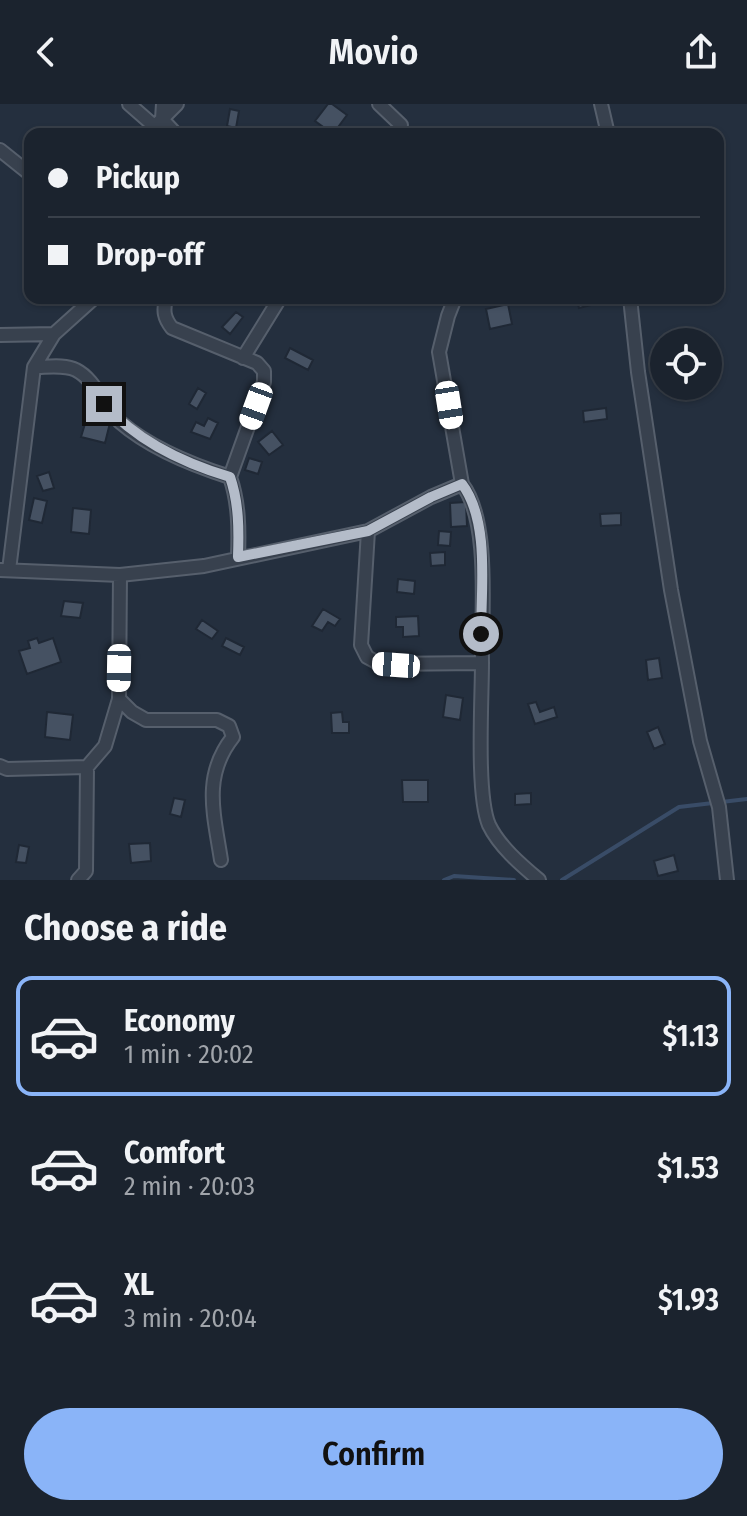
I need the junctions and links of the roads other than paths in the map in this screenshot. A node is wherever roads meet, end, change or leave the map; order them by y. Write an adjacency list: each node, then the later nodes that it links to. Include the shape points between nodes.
1 (129, 104): 7 (street)
2 (163, 104): 7 (street)
3 (177, 104): 7 (street)
4 (379, 104): 6 (street)
5 (601, 104): 8 (street)
6 (401, 125)
7 (154, 126)
8 (607, 128)
9 (0, 150): 10 (street)
10 (24, 169)
11 (87, 304): 16 (street)
12 (164, 304): 18 (street, via 172,328)
13 (276, 304): 18 (street)
14 (453, 304): 21 (street, via 439,352)
15 (631, 304): 33 (street, via 671,590 700,741 719,807)
16 (54, 334): 17 (street); 19 (street)
17 (0, 335)
18 (243, 358): 20 (street, via 257,363 264,382)
19 (34, 367): 20 (street, via 81,372 120,422 160,449); 24 (street)
20 (230, 477): 23 (street, via 239,526)
21 (462, 484): 22 (street); 26 (street, via 471,495 481,547)
22 (368, 531): 23 (street); 26 (street, via 360,630 367,657 396,665)
23 (238, 557): 25 (street, via 187,569)
24 (4, 570): 25 (street)
25 (120, 575): 27 (street)
26 (482, 663): 32 (street, via 486,816 506,847)
27 (119, 699): 29 (street, via 105,746); 30 (street, via 146,720 217,720 229,726 233,737 217,761 212,797)
28 (0, 766): 29 (street)
29 (87, 767): 31 (street, via 86,871)
30 (221, 860)
31 (78, 880)
32 (539, 880)
33 (727, 880)

